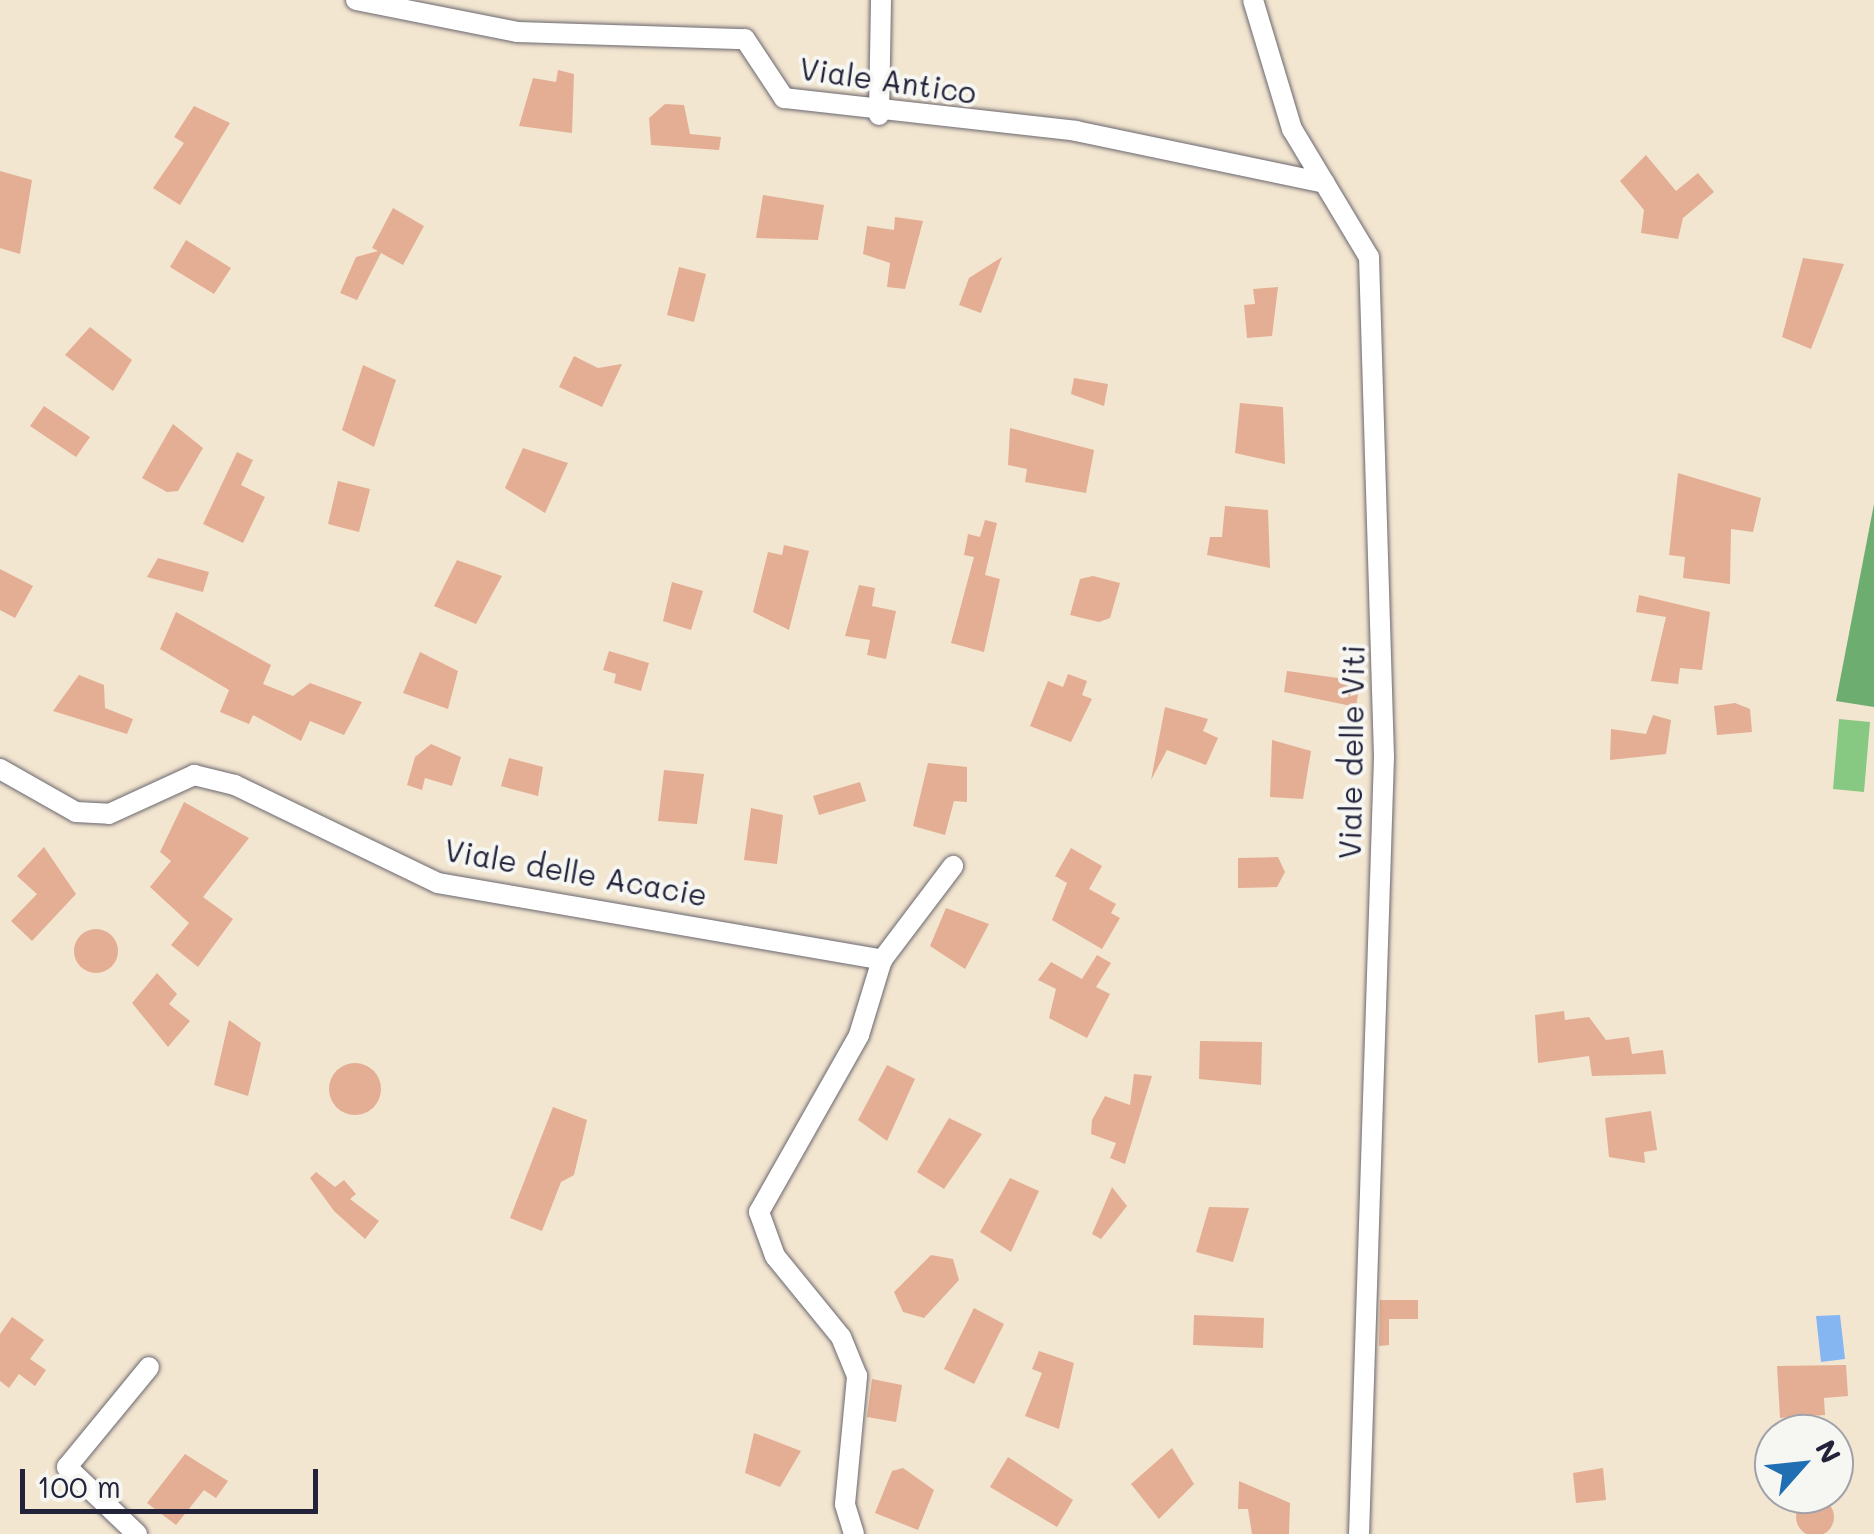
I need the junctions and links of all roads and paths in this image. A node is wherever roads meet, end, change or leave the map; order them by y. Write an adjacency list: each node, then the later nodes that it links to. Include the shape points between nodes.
1 (356, 0): 4 (street, Viale Antico, via 517,32 745,38 784,98)
2 (881, 0): 4 (street)
3 (1253, 0): 5 (street, Viale delle Viti, via 1292,129)
4 (879, 114): 5 (street, Viale Antico, via 1076,130)
5 (1325, 183): 13 (street, Viale delle Viti, via 1369,257 1379,425 1384,756)
6 (0, 768): 8 (street, Viale delle Acacie, via 76,812 109,814 194,775 235,785 438,883)
7 (953, 866): 8 (street)
8 (882, 960): 12 (street, via 859,1035 759,1212 776,1256 842,1337 857,1376 845,1504)
9 (150, 1368): 10 (street, via 67,1467)
10 (112, 1527): 11 (street)
11 (137, 1534)
12 (854, 1534)
13 (1359, 1534)

